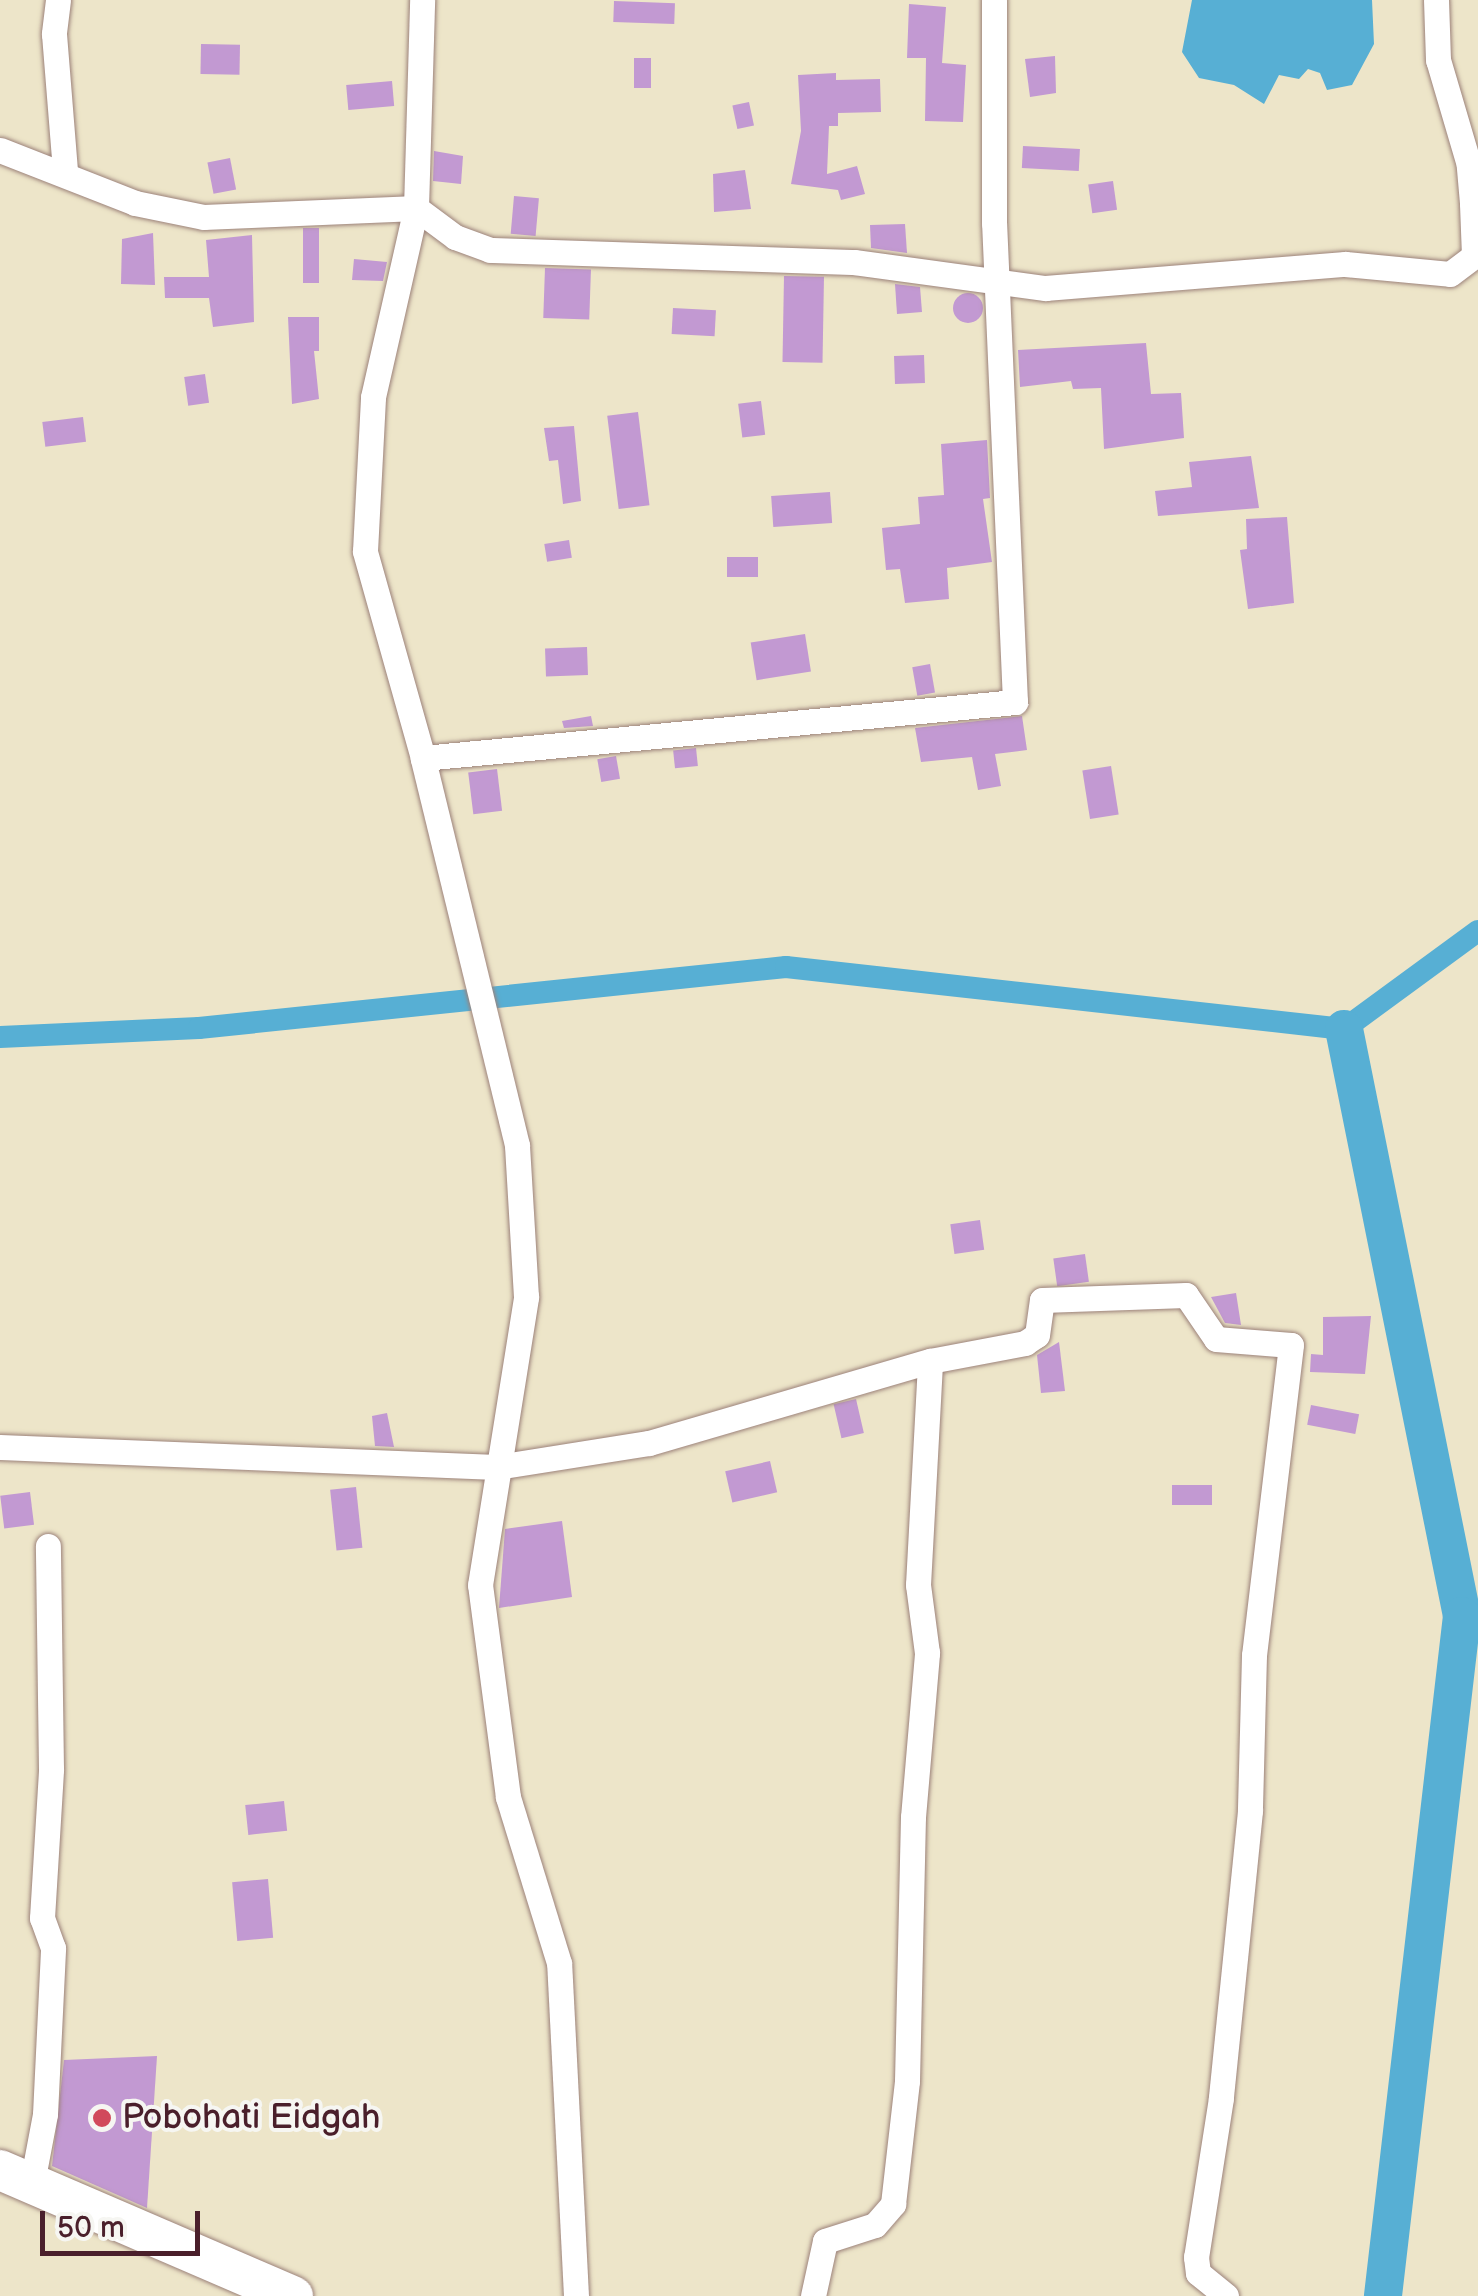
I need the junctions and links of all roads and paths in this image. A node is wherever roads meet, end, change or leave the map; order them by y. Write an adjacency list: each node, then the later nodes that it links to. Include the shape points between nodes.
1 (58, 0): 6 (street, via 54,34)
2 (422, 0): 7 (street)
3 (994, 0): 8 (street)
4 (1436, 0): 8 (street, via 1438,60 1470,166 1474,256 1465,268 1450,274 1346,264 1045,288)
5 (0, 150): 6 (street)
6 (64, 170): 7 (street, via 135,203 204,217)
7 (416, 208): 8 (street, via 455,237 490,250 854,262); 9 (street, via 373,397 364,525 369,575)
8 (996, 277): 9 (street, via 1015,702)
9 (423, 758): 12 (street, via 517,1145 526,1297)
10 (930, 1361): 12 (street, via 649,1442); 17 (street, via 918,1584 927,1653 912,1817 907,2081 893,2204 874,2225 825,2241); 18 (street, via 1032,1340 1042,1300 1186,1296 1216,1339 1282,1340 1294,1352 1254,1655 1250,1811 1221,2098 1196,2257 1198,2273)
11 (0, 1448): 12 (street)
12 (496, 1467): 16 (street, via 480,1585 508,1798 559,1964)
13 (48, 1546): 14 (street, via 51,1769 42,1918 53,1948 45,2114)
14 (16, 2176): 15 (highway)
15 (293, 2296)
16 (576, 2296)
17 (813, 2296)
18 (1226, 2296)

